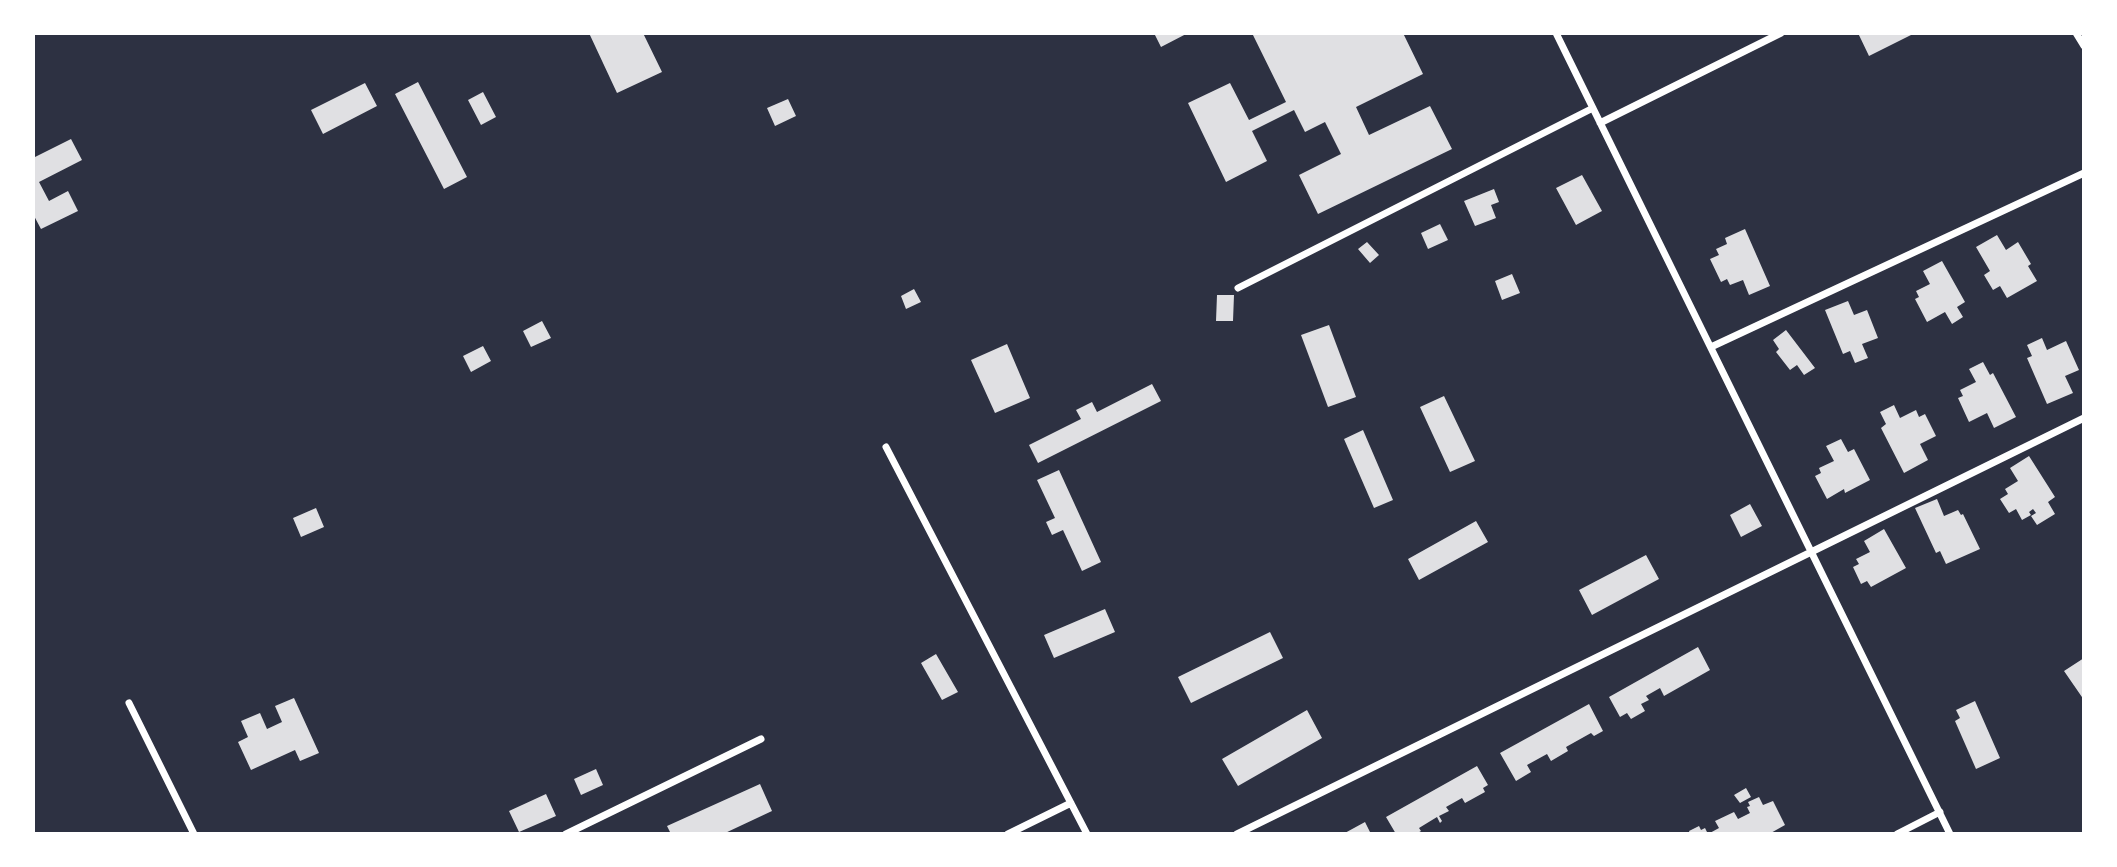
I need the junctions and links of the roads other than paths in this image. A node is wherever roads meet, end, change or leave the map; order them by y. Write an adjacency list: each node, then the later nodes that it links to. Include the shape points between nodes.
1 (1556, 33): 5 (street)
2 (1781, 33): 6 (street)
3 (2076, 33): 4 (street)
4 (2084, 46)
5 (1593, 108): 6 (street); 8 (street)
6 (1600, 123): 9 (street)
7 (2084, 173): 9 (street)
8 (1238, 288)
9 (1711, 348): 12 (street)
10 (2084, 418): 12 (street)
11 (886, 447): 15 (street)
12 (1811, 552): 16 (street); 21 (street)
13 (129, 703): 17 (street)
14 (761, 739): 18 (street)
15 (1071, 803): 19 (street); 20 (street)
16 (1940, 812): 22 (street); 23 (street)
17 (194, 834)
18 (566, 834)
19 (1008, 834)
20 (1087, 834)
21 (1237, 834)
22 (1897, 834)
23 (1950, 834)

